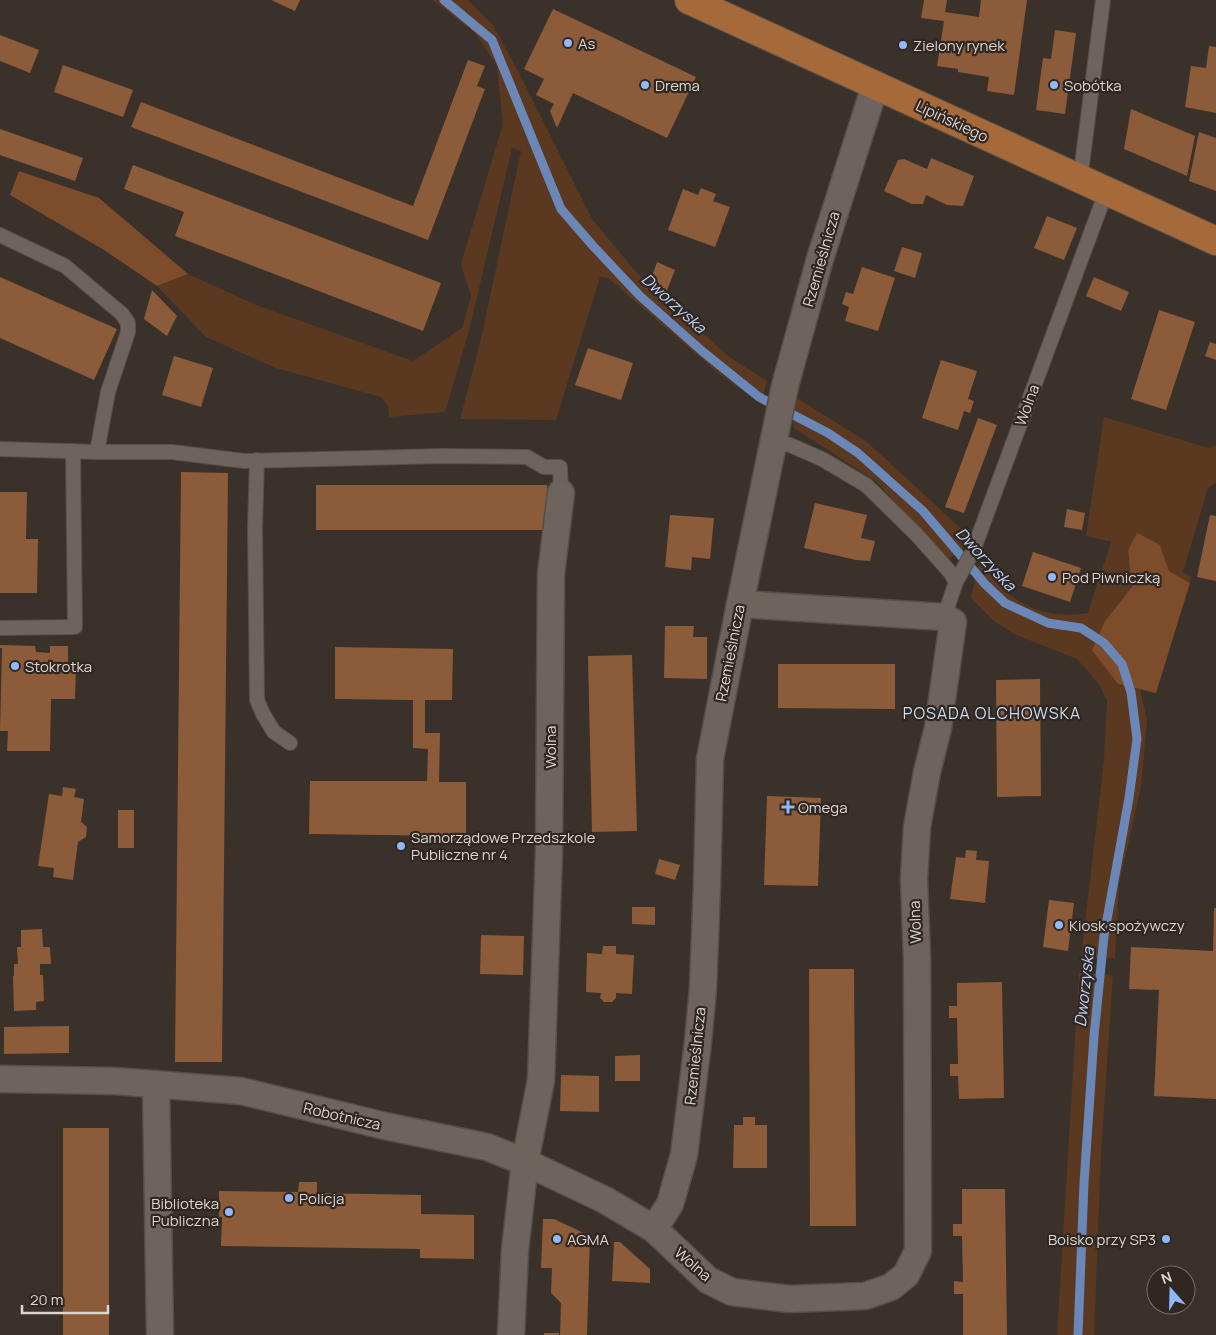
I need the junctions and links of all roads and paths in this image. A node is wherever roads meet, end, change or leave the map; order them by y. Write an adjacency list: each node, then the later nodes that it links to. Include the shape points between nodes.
1 (689, 0): 3 (main road, Lipińskiego)
2 (1103, 0): 4 (lane)
3 (875, 86): 4 (main road, Lipińskiego); 8 (street, Rzemieślnicza, via 820,259)
4 (1080, 180): 5 (main road, Lipińskiego)
5 (1106, 192): 7 (main road, Lipińskiego); 14 (lane, Wolna, via 973,551)
6 (0, 235): 11 (lane, via 65,266 122,314 128,323 128,332 108,392)
7 (1216, 241)
8 (775, 433): 14 (lane, via 866,485); 15 (street, Rzemieślnicza)
9 (0, 449): 10 (lane)
10 (73, 451): 11 (lane); 17 (lane, via 75,627)
11 (97, 452): 12 (lane, via 172,452)
12 (257, 460): 13 (lane, via 527,457 544,467 560,467); 18 (lane, via 257,700 274,732)
13 (561, 493): 21 (street, Wolna, via 551,574 549,851 541,1080)
14 (958, 579): 16 (lane, Wolna)
15 (740, 604): 16 (street); 22 (street, Rzemieślnicza, via 710,759 703,988 684,1155 670,1204)
16 (944, 617): 22 (street, Wolna, via 954,622 938,728 926,772 917,827 914,879 918,1251 906,1275 891,1287 866,1296 789,1299 732,1292 708,1280)
17 (0, 628)
18 (290, 743)
19 (0, 1079): 20 (street, Robotnicza)
20 (156, 1084): 21 (street, Robotnicza, via 241,1091 487,1147); 23 (street)
21 (525, 1162): 22 (street, Wolna, via 605,1200); 24 (street, via 515,1250)
22 (654, 1229)
23 (160, 1335)
24 (511, 1335)

